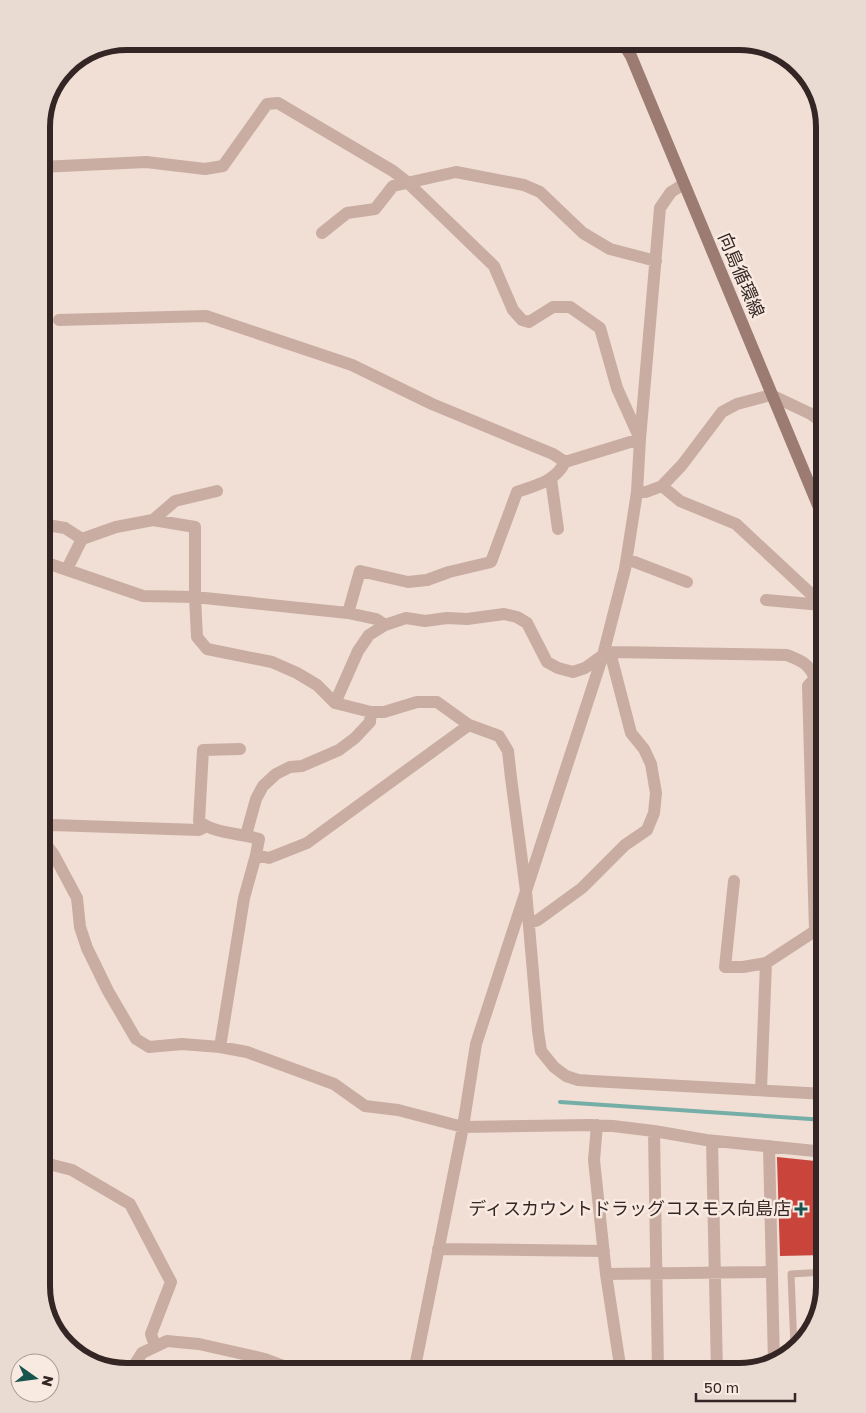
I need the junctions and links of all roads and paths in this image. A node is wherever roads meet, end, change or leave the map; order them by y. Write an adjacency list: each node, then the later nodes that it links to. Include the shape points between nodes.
1 (627, 50): 4 (main road, 向島循環線)
2 (50, 169): 3 (street, via 146,162 205,169 223,166 266,104 278,103)
3 (407, 182): 5 (street, via 393,186 376,209 347,213); 6 (street, via 456,172 524,186 540,192 583,233 610,249); 10 (street, via 494,266 513,310 522,320 529,322 553,307 570,307 600,328 617,388)
4 (684, 184): 6 (street, via 671,192 660,208); 8 (main road, 向島循環線)
5 (322, 233)
6 (656, 261): 10 (street)
7 (59, 320): 11 (street, via 206,316 352,365)
8 (771, 395): 9 (street); 13 (street, via 737,404 722,412); 16 (main road, 向島循環線)
9 (816, 418)
10 (640, 439): 11 (street); 15 (street)
11 (565, 462): 12 (street)
12 (551, 479): 19 (street); 29 (street, via 517,492 491,562 408,582 360,571)
13 (662, 486): 15 (street); 26 (street, via 680,501 736,524)
14 (217, 491): 17 (street, via 175,501)
15 (637, 492): 21 (street)
16 (816, 501)
17 (153, 520): 20 (street, via 116,527); 25 (street, via 195,527)
18 (50, 526): 20 (street, via 65,528)
19 (558, 529)
20 (82, 539): 23 (street)
21 (627, 559): 24 (street); 31 (street)
22 (50, 564): 23 (street)
23 (67, 570): 25 (street, via 143,596)
24 (686, 582)
25 (195, 597): 29 (street); 34 (street, via 197,636 207,649 272,662 317,685)
26 (816, 599)
27 (766, 600): 28 (street)
28 (816, 605)
29 (348, 612): 30 (street, via 376,619)
30 (385, 625): 31 (street, via 406,618 425,621 504,614 527,623 547,662 558,668 573,672 586,668); 34 (street, via 369,635 358,651)
31 (606, 654): 32 (street, via 787,655 802,661); 44 (street); 45 (street, via 631,732 650,764 656,793 654,813 647,830 625,845 582,888)
32 (816, 674)
33 (816, 681): 46 (street, via 808,686 815,931)
34 (335, 703): 35 (street)
35 (372, 712): 36 (street, via 384,712 417,702 437,702); 40 (street, via 370,722 339,750 302,766 290,767 263,786)
36 (469, 725): 42 (street, via 307,842 269,858); 44 (street, via 500,736 508,751)
37 (240, 749): 39 (street, via 203,750 199,821)
38 (50, 826): 39 (street, via 199,830)
39 (205, 827): 40 (street)
40 (246, 835): 42 (street, via 259,839)
41 (50, 850): 47 (street, via 77,898 80,927 87,948 136,1039 149,1046 182,1044)
42 (256, 855): 47 (street, via 244,898)
43 (734, 881): 46 (street, via 725,967)
44 (526, 891): 45 (street); 51 (street, via 476,1044)
45 (529, 923): 48 (street, via 542,1051 566,1076 578,1080)
46 (766, 963): 48 (street)
47 (220, 1048): 51 (street, via 247,1052 334,1084 364,1106 398,1110)
48 (761, 1090): 49 (street)
49 (816, 1093)
50 (597, 1125): 51 (street); 52 (street); 58 (street, via 594,1160)
51 (462, 1127): 57 (street)
52 (654, 1131): 53 (street); 63 (street)
53 (712, 1141): 54 (street); 60 (street)
54 (769, 1146): 55 (street); 59 (street)
55 (816, 1151)
56 (50, 1164): 65 (street, via 72,1170 130,1204 171,1282 151,1334)
57 (438, 1248): 58 (street); 69 (street)
58 (604, 1251): 62 (street)
59 (772, 1272): 60 (street); 66 (street)
60 (715, 1273): 63 (street); 72 (street)
61 (816, 1273): 64 (lane, via 791,1274)
62 (606, 1274): 63 (street); 70 (street)
63 (656, 1274): 71 (street)
64 (794, 1340)
65 (155, 1346): 67 (street, via 142,1353); 68 (street, via 167,1341 199,1344)
66 (774, 1355)
67 (136, 1363)
68 (276, 1363)
69 (416, 1363)
70 (620, 1363)
71 (658, 1363)
72 (717, 1363)

